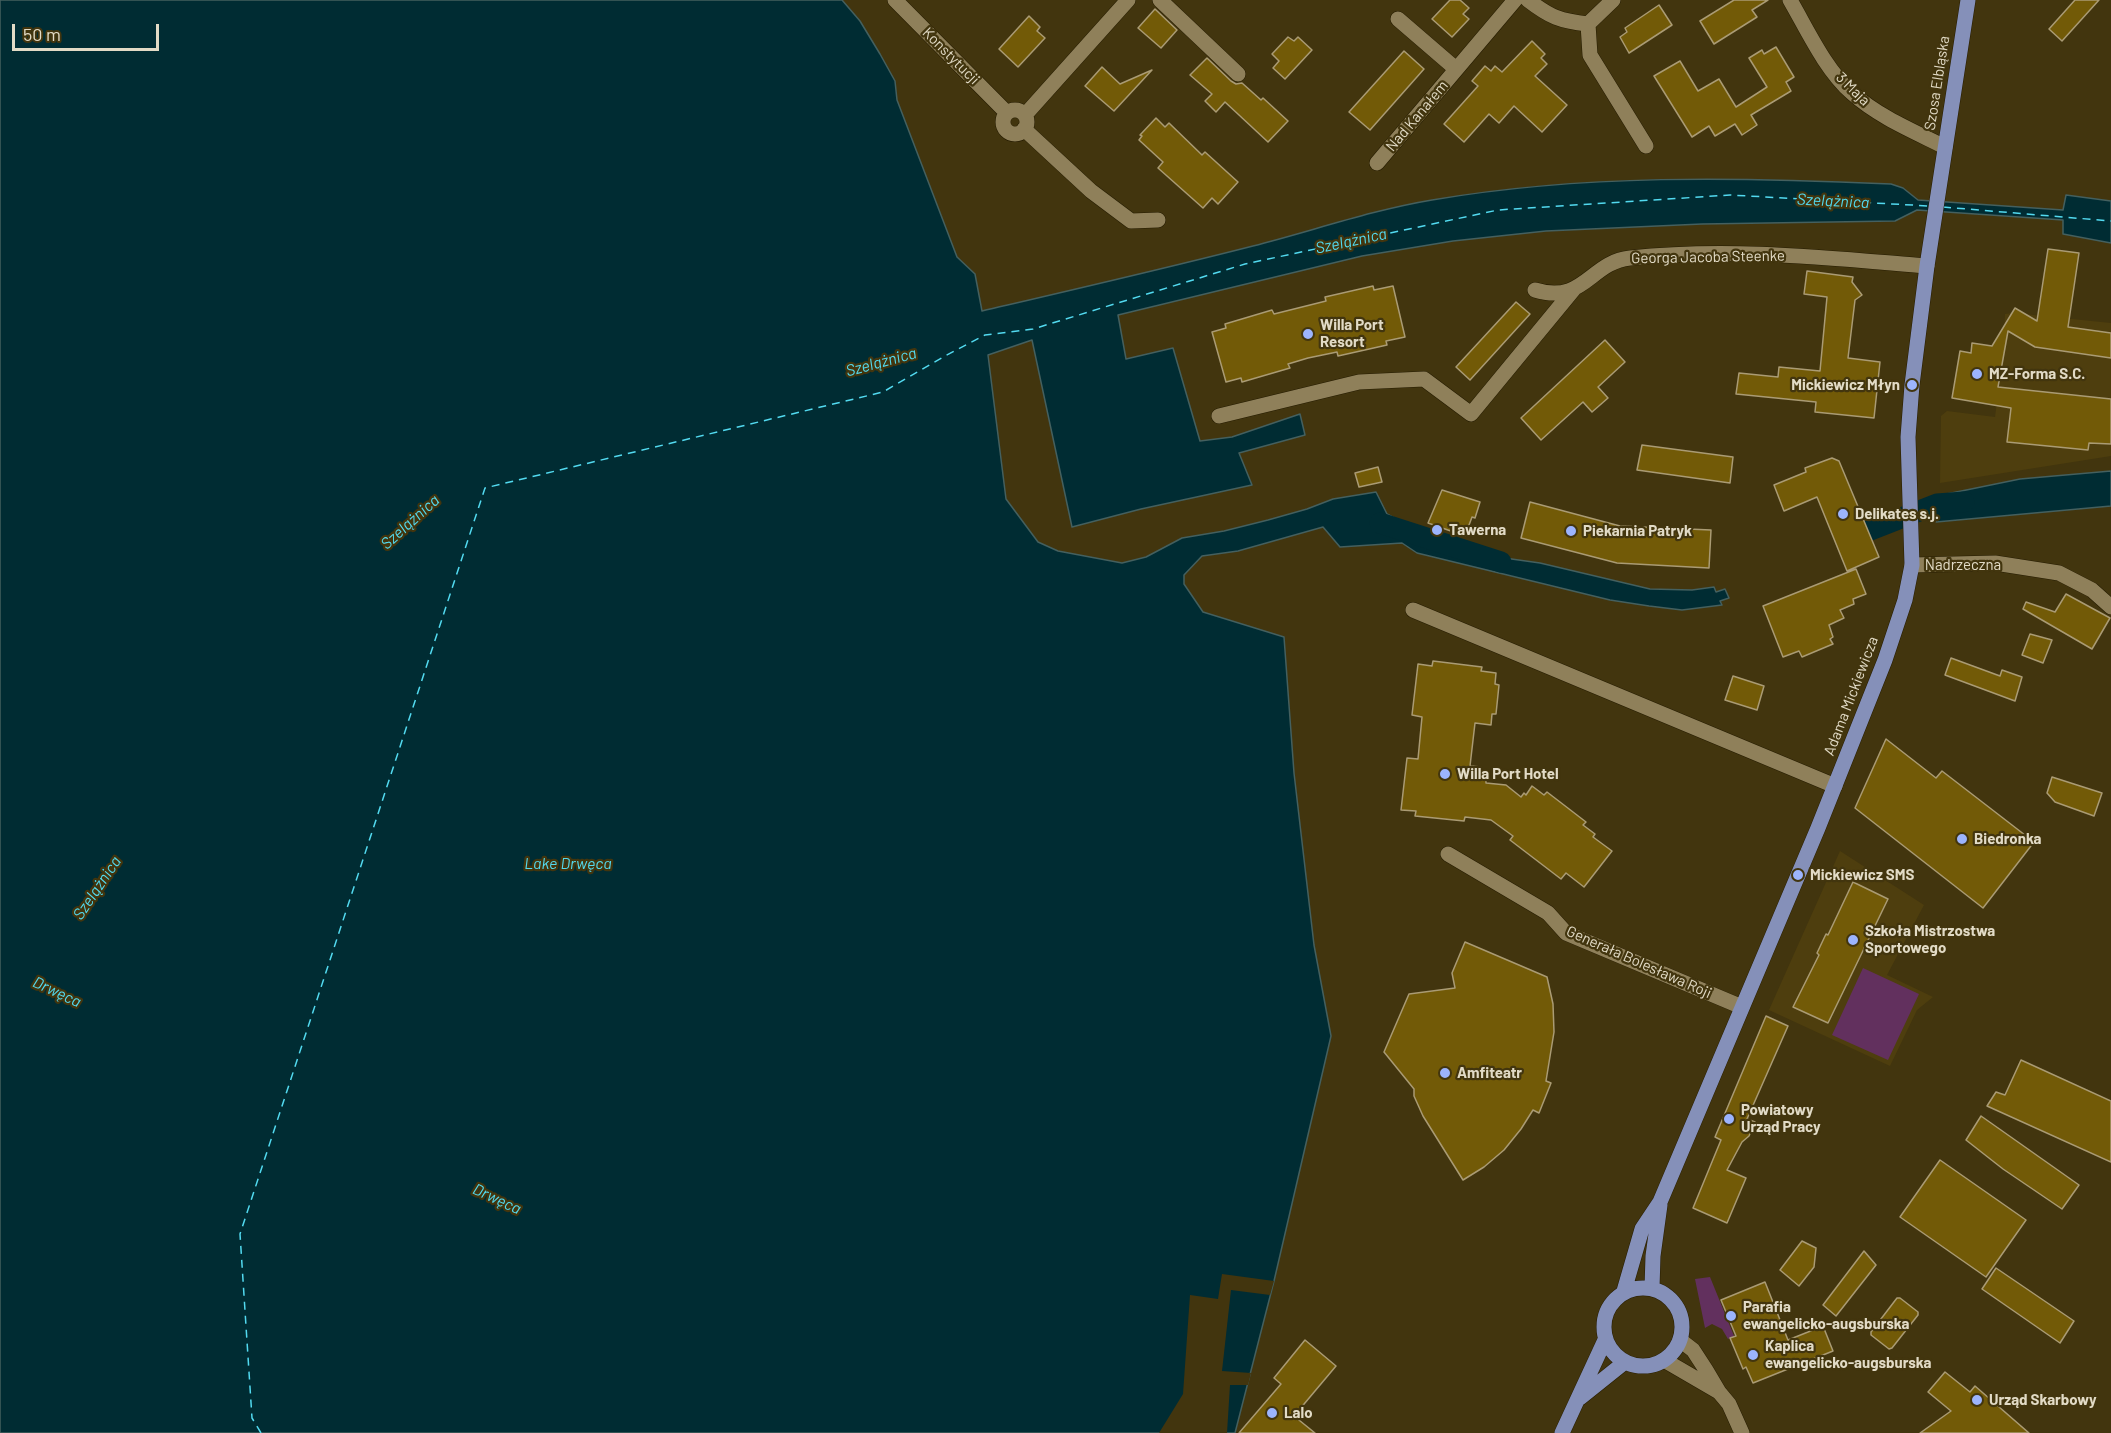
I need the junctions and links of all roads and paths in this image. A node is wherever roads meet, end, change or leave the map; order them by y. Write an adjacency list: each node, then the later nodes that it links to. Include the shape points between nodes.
1 (895, 0): 13 (street, Konstytucji)
2 (1128, 0): 14 (street)
3 (1160, 0): 12 (street)
4 (1515, 0): 11 (street, Nad Kanałem)
5 (1528, 0): 10 (street, via 1548,15)
6 (1612, 0): 10 (street)
7 (1790, 0): 16 (street, 3 Maja, via 1828,63 1852,93 1893,121)
8 (1968, 0): 16 (main road, Szosa Elbląska)
9 (1398, 19): 11 (street, Nad Kanałem)
10 (1588, 24): 15 (street, via 1590,56)
11 (1456, 69): 17 (street, Nad Kanałem)
12 (1238, 74)
13 (1006, 113): 14 (street, via 1014,110); 14 (street, Konstytucji, via 1003,123 1014,134)
14 (1024, 122): 19 (street, via 1090,191 1131,221)
15 (1646, 146)
16 (1945, 147): 18 (main road, Szosa Elbląska)
17 (1377, 163)
18 (1941, 172): 20 (main road, Adama Mickiewicza)
19 (1158, 220)
20 (1928, 259): 21 (street, Georga Jacoba Steenke, via 1767,253 1626,258 1610,263); 24 (main road, Adama Mickiewicza, via 1908,437)
21 (1574, 289): 22 (street, Georga Jacoba Steenke, via 1547,294); 23 (street, via 1471,414 1424,379 1359,382)
22 (1535, 290)
23 (1219, 416)
24 (1912, 565): 25 (street, Nadrzeczna, via 1995,563 2059,573 2092,590); 27 (main road, Adama Mickiewicza, via 1895,631)
25 (2111, 607)
26 (1413, 610): 27 (street)
27 (1835, 786): 29 (main road, Adama Mickiewicza)
28 (1448, 854): 29 (street, Generała Bolesława Roji, via 1548,913 1566,933)
29 (1742, 1007): 30 (main road, Adama Mickiewicza)
30 (1660, 1202): 31 (main road, Adama Mickiewicza); 32 (main road, Adama Mickiewicza, via 1642,1229)
31 (1652, 1288): 32 (main road); 34 (main road, via 1667,1295 1678,1308 1682,1323)
32 (1624, 1292): 33 (main road, via 1615,1298 1604,1317)
33 (1605, 1340): 36 (main road); 38 (main road)
34 (1680, 1340): 35 (main road); 37 (street, via 1693,1350)
35 (1664, 1360): 36 (main road, via 1645,1366); 37 (street)
36 (1625, 1362): 38 (main road)
37 (1719, 1392): 40 (street)
38 (1576, 1401): 39 (main road)
39 (1562, 1433)
40 (1743, 1433)

